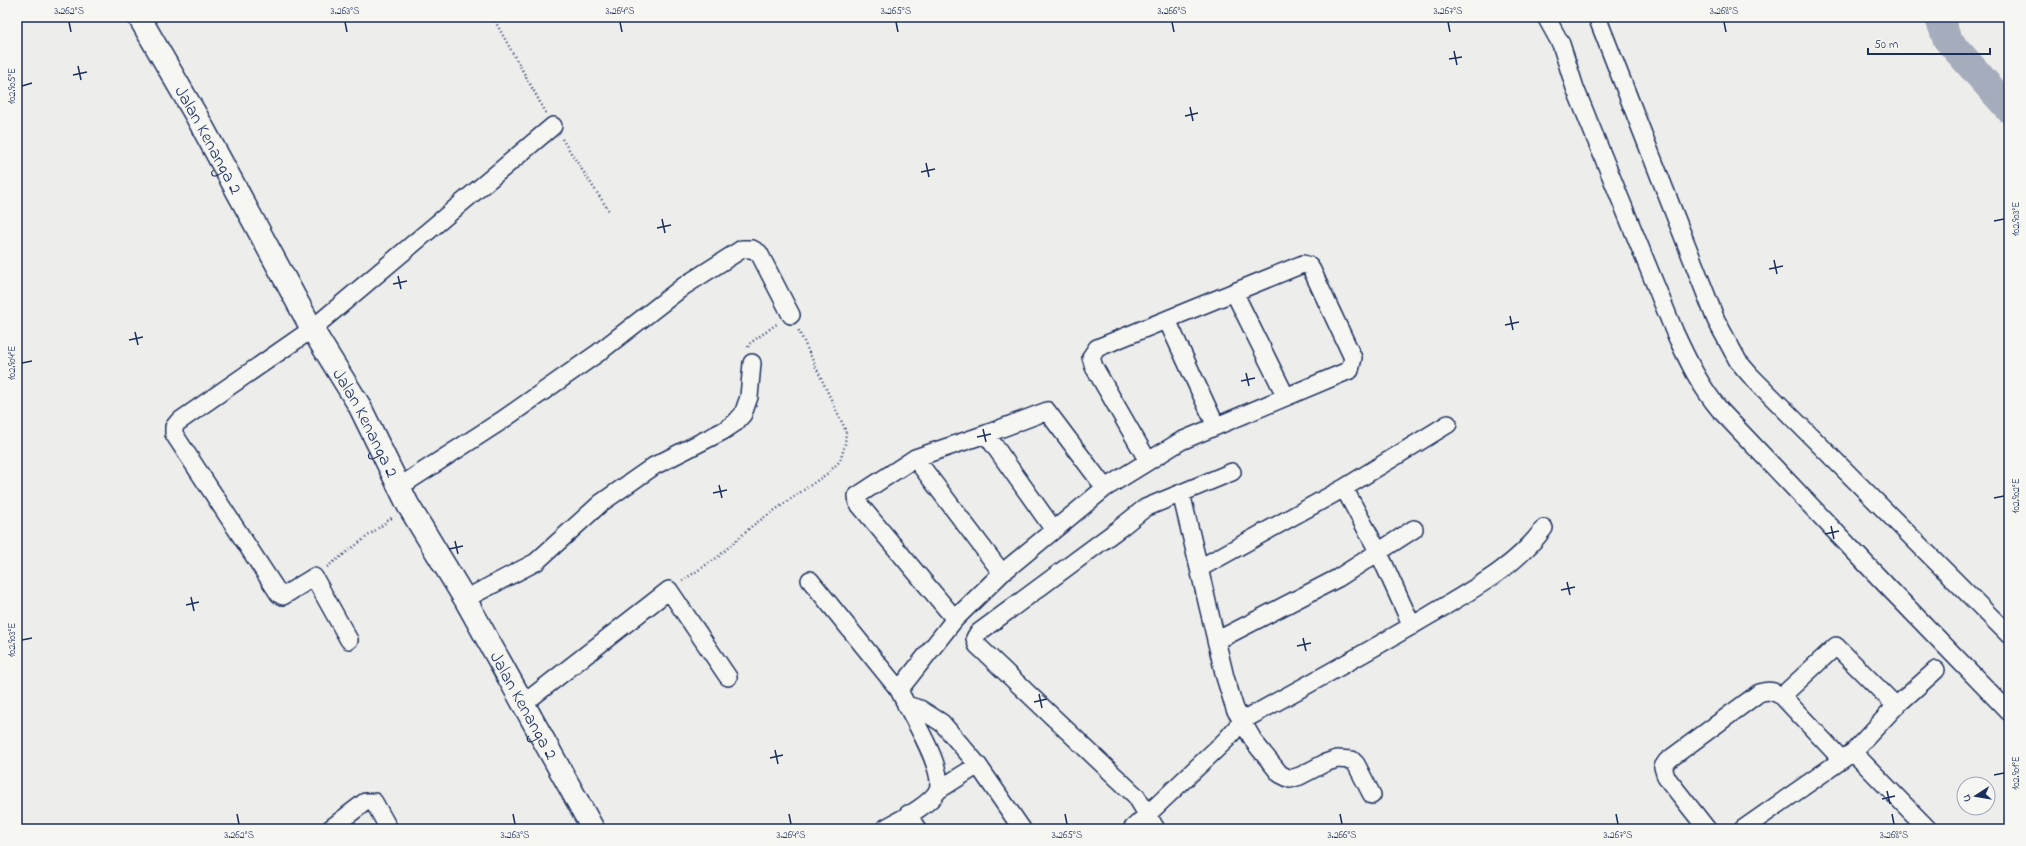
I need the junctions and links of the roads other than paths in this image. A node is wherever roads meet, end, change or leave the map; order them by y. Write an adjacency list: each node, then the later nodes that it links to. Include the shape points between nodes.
1 (139, 17): 8 (main road, Jalan Kenanga 2, via 197,117)
2 (1546, 17): 40 (street, via 1561,44 1578,95 1675,334 1707,394)
3 (1597, 17): 31 (street, via 1716,320 1738,361)
4 (553, 126): 8 (street)
5 (1234, 292): 7 (street); 10 (street); 10 (street, via 1303,264 1310,266 1313,271 1353,358 1353,364 1350,370)
6 (791, 315): 20 (street, via 759,253 752,249 742,249 684,286 598,353 507,417)
7 (1167, 320): 12 (street); 15 (street, via 1097,348 1092,357 1094,367)
8 (312, 329): 20 (main road, Jalan Kenanga 2, via 359,405); 32 (street, via 178,422 174,427 174,434 279,594 283,596 314,577)
9 (752, 363): 28 (street, via 750,397 744,414 735,423 654,466 601,502 536,562)
10 (1286, 397): 12 (street)
11 (1448, 424): 18 (street)
12 (1216, 426): 15 (street, via 1181,441)
13 (986, 434): 14 (street); 17 (street, via 1047,410); 23 (street)
14 (915, 458): 26 (street); 29 (street, via 856,499)
15 (1148, 461): 17 (street)
16 (1232, 472): 19 (street)
17 (1105, 488): 23 (street)
18 (1344, 488): 24 (street); 25 (street)
19 (1181, 493): 25 (street); 47 (street, via 1145,508 978,633 976,638 977,645 1136,796)
20 (403, 496): 28 (main road, Jalan Kenanga 2)
21 (1544, 528): 30 (street, via 1531,546 1498,573)
22 (1414, 529): 24 (street)
23 (1054, 530): 26 (street)
24 (1378, 551): 30 (street); 33 (street, via 1338,578)
25 (1200, 568): 33 (street)
26 (1002, 573): 29 (street)
27 (810, 580): 37 (street)
28 (465, 599): 38 (main road, Jalan Kenanga 2)
29 (955, 618): 37 (street)
30 (1412, 626): 41 (street)
31 (2009, 635)
32 (349, 640)
33 (1216, 641): 41 (street, via 1235,709)
34 (1936, 670): 39 (street)
35 (728, 677): 38 (street, via 669,590)
36 (1782, 696): 39 (street, via 1836,646); 42 (street); 56 (street, via 1768,690 1759,693 1663,767 1666,776)
37 (902, 698): 43 (street, via 942,723); 44 (street, via 935,760 939,777)
38 (523, 704): 50 (main road, Jalan Kenanga 2)
39 (1896, 706): 42 (street)
40 (2009, 712)
41 (1242, 721): 45 (street, via 1255,743 1284,778 1300,776 1325,763 1345,758 1356,764); 47 (street, via 1226,740)
42 (1847, 756): 57 (street); 58 (street)
43 (978, 765): 44 (street); 53 (street)
44 (937, 791): 46 (street, via 929,801)
45 (1372, 795)
46 (908, 814): 51 (street); 52 (street)
47 (1147, 815): 54 (street); 55 (street)
48 (330, 829): 49 (street, via 365,802 370,801 374,802)
49 (389, 829)
50 (593, 829)
51 (884, 829)
52 (917, 829)
53 (1022, 829)
54 (1132, 829)
55 (1156, 829)
56 (1707, 829)
57 (1743, 829)
58 (1928, 829)

